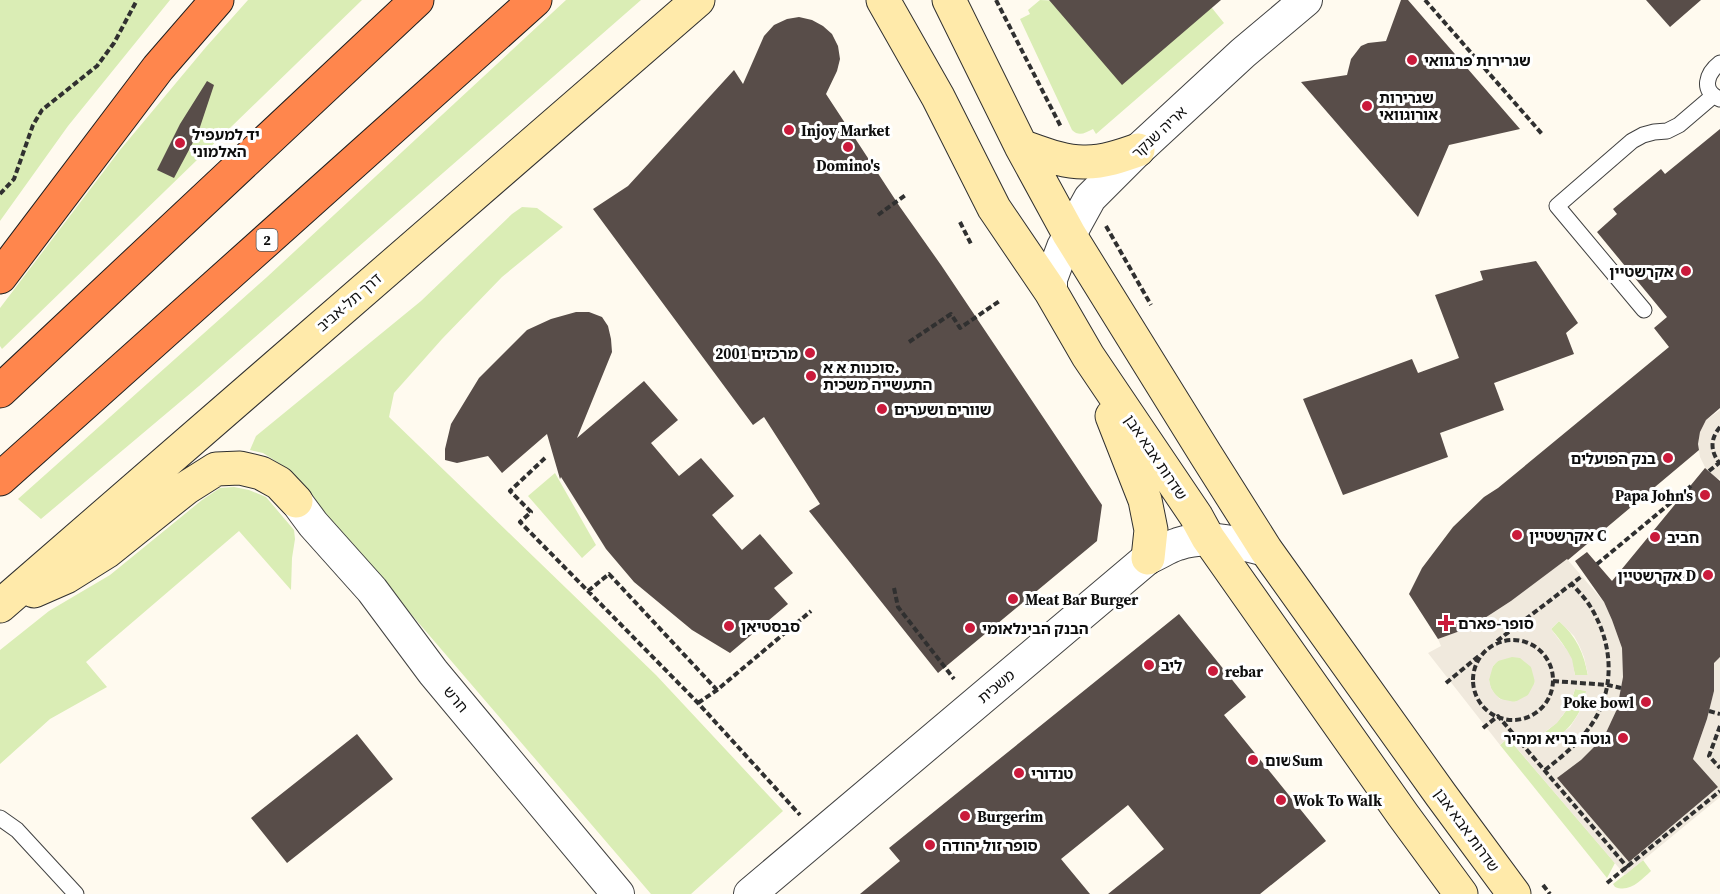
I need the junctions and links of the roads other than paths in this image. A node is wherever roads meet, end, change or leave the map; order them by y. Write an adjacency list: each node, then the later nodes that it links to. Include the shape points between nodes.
1 (217, 0): 13 (highway, via 158,68)
2 (417, 0): 17 (highway)
3 (535, 0): 18 (highway, 2)
4 (698, 0): 23 (main road, דרך תל-אביב)
5 (883, 0): 14 (main road, שדרות אבא אבן, via 994,208)
6 (949, 0): 10 (main road, שדרות אבא אבן)
7 (1306, 0): 11 (street, אריה שנקר)
8 (1716, 66): 9 (lane, via 1707,79 1708,88)
9 (1717, 97): 15 (lane, via 1679,125 1632,141 1557,206)
10 (1022, 146): 11 (main road, via 1085,162); 12 (main road, שדרות אבא אבן)
11 (1138, 150): 12 (street, אריה שנקר, via 1090,198)
12 (1069, 234): 14 (street, אריה שנקר); 21 (main road, שדרות אבא אבן)
13 (0, 277)
14 (1051, 292): 16 (main road, שדרות אבא אבן)
15 (1644, 310)
16 (1088, 356): 20 (main road, שדרות אבא אבן); 22 (main road, via 1145,500 1151,530)
17 (0, 392)
18 (0, 479)
19 (296, 501): 23 (main road, via 279,483 261,472 216,469 106,552 66,577); 27 (street, חרש)
20 (1208, 538): 21 (street, משכית); 22 (street, משכית, via 1179,544); 29 (main road, שדרות אבא אבן)
21 (1266, 550): 25 (main road, שדרות אבא אבן, via 1441,795)
22 (1148, 558): 28 (street, משכית)
23 (1, 605)
24 (0, 818): 26 (lane)
25 (1527, 888)
26 (76, 894)
27 (618, 894)
28 (750, 894)
29 (1461, 894)

